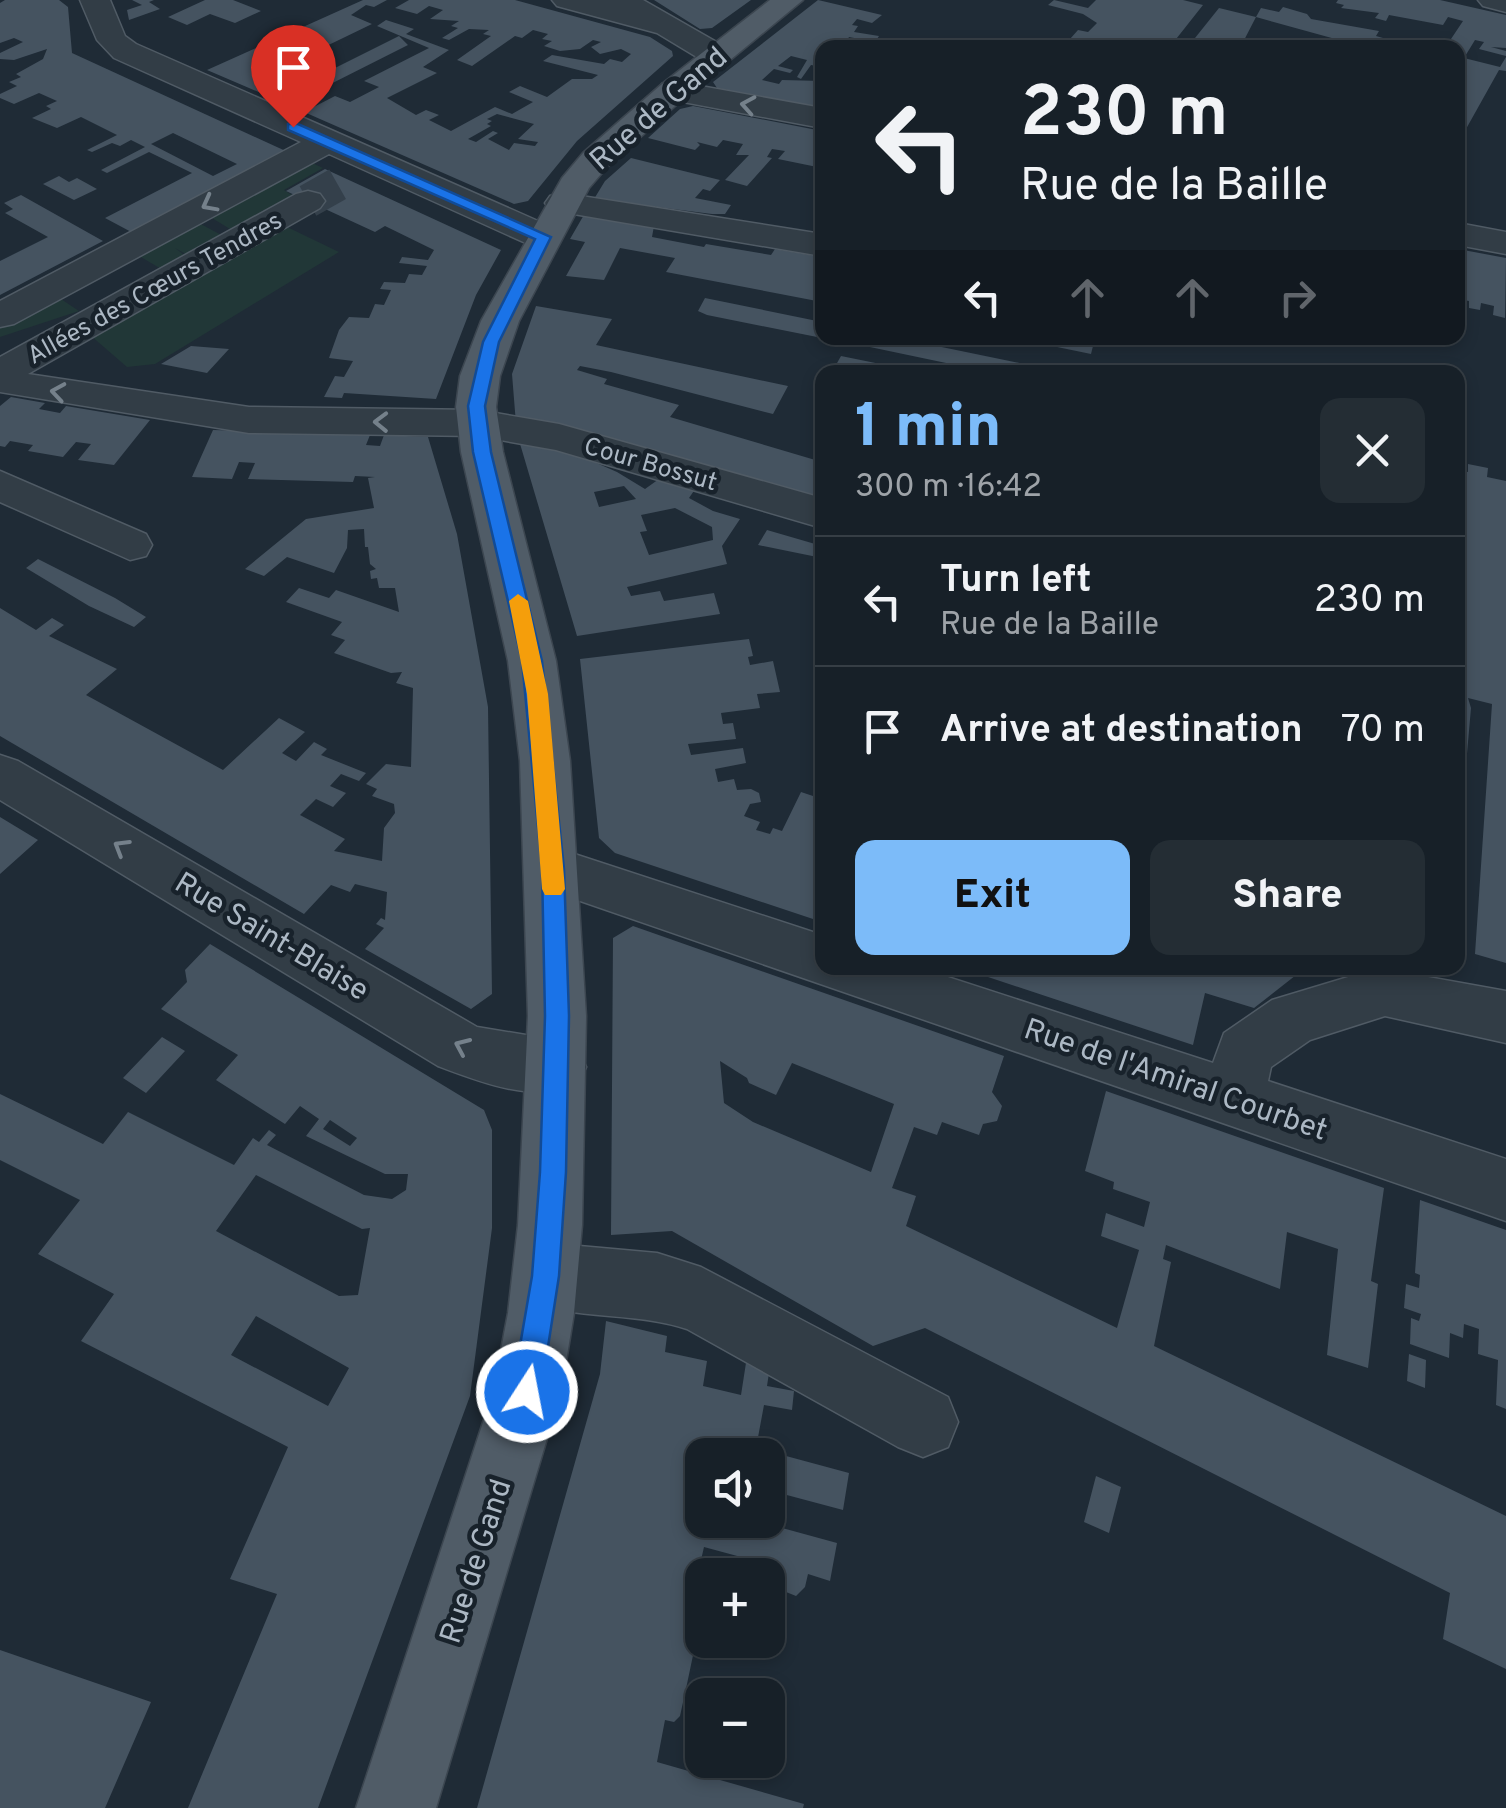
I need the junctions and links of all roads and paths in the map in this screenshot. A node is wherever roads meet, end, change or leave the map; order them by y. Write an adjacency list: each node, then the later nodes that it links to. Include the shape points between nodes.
1 (95, 0): 11 (street, via 112,40 126,51)
2 (567, 0): 7 (street)
3 (622, 0): 7 (street)
4 (788, 0): 8 (main road, Rue de Gand)
5 (1492, 0): 6 (street)
6 (1506, 3)
7 (661, 25): 8 (street)
8 (716, 55): 9 (main road, Rue de Gand)
9 (673, 91): 10 (street, one-way to 9); 13 (main road, Rue de Gand, via 595,160)
10 (815, 117)
11 (326, 142): 13 (street, via 361,171); 17 (street, one-way to 17)
12 (308, 201): 18 (street, Allées des Cœurs Tendres)
13 (553, 220): 16 (street); 19 (main road, Rue de Gand, via 487,352)
14 (1465, 235): 15 (street)
15 (1506, 243)
16 (815, 244)
17 (0, 316)
18 (0, 376): 19 (street, Allées des Cœurs Tendres, one-way to 18, via 232,418 23,386)
19 (478, 424): 21 (street, Cour Bossut, via 559,437); 24 (main road, Rue de Gand, via 535,678)
20 (0, 485): 22 (street)
21 (815, 510)
22 (130, 545)
23 (0, 776): 28 (street, Rue Saint-Blaise, one-way to 23, via 459,1047)
24 (553, 869): 25 (street); 28 (main road, Rue de Gand)
25 (815, 958)
26 (866, 975): 29 (street, Rue de l'Amiral Courbet)
27 (1506, 1017): 29 (street, via 1385,991 1293,1019 1245,1052)
28 (556, 1067): 31 (main road, Rue de Gand)
29 (1234, 1098): 30 (street, Rue de l'Amiral Courbet)
30 (1506, 1190)
31 (546, 1276): 32 (street, via 657,1286 701,1300); 33 (main road, Rue de Gand, via 522,1408)
32 (922, 1422)
33 (396, 1808)

